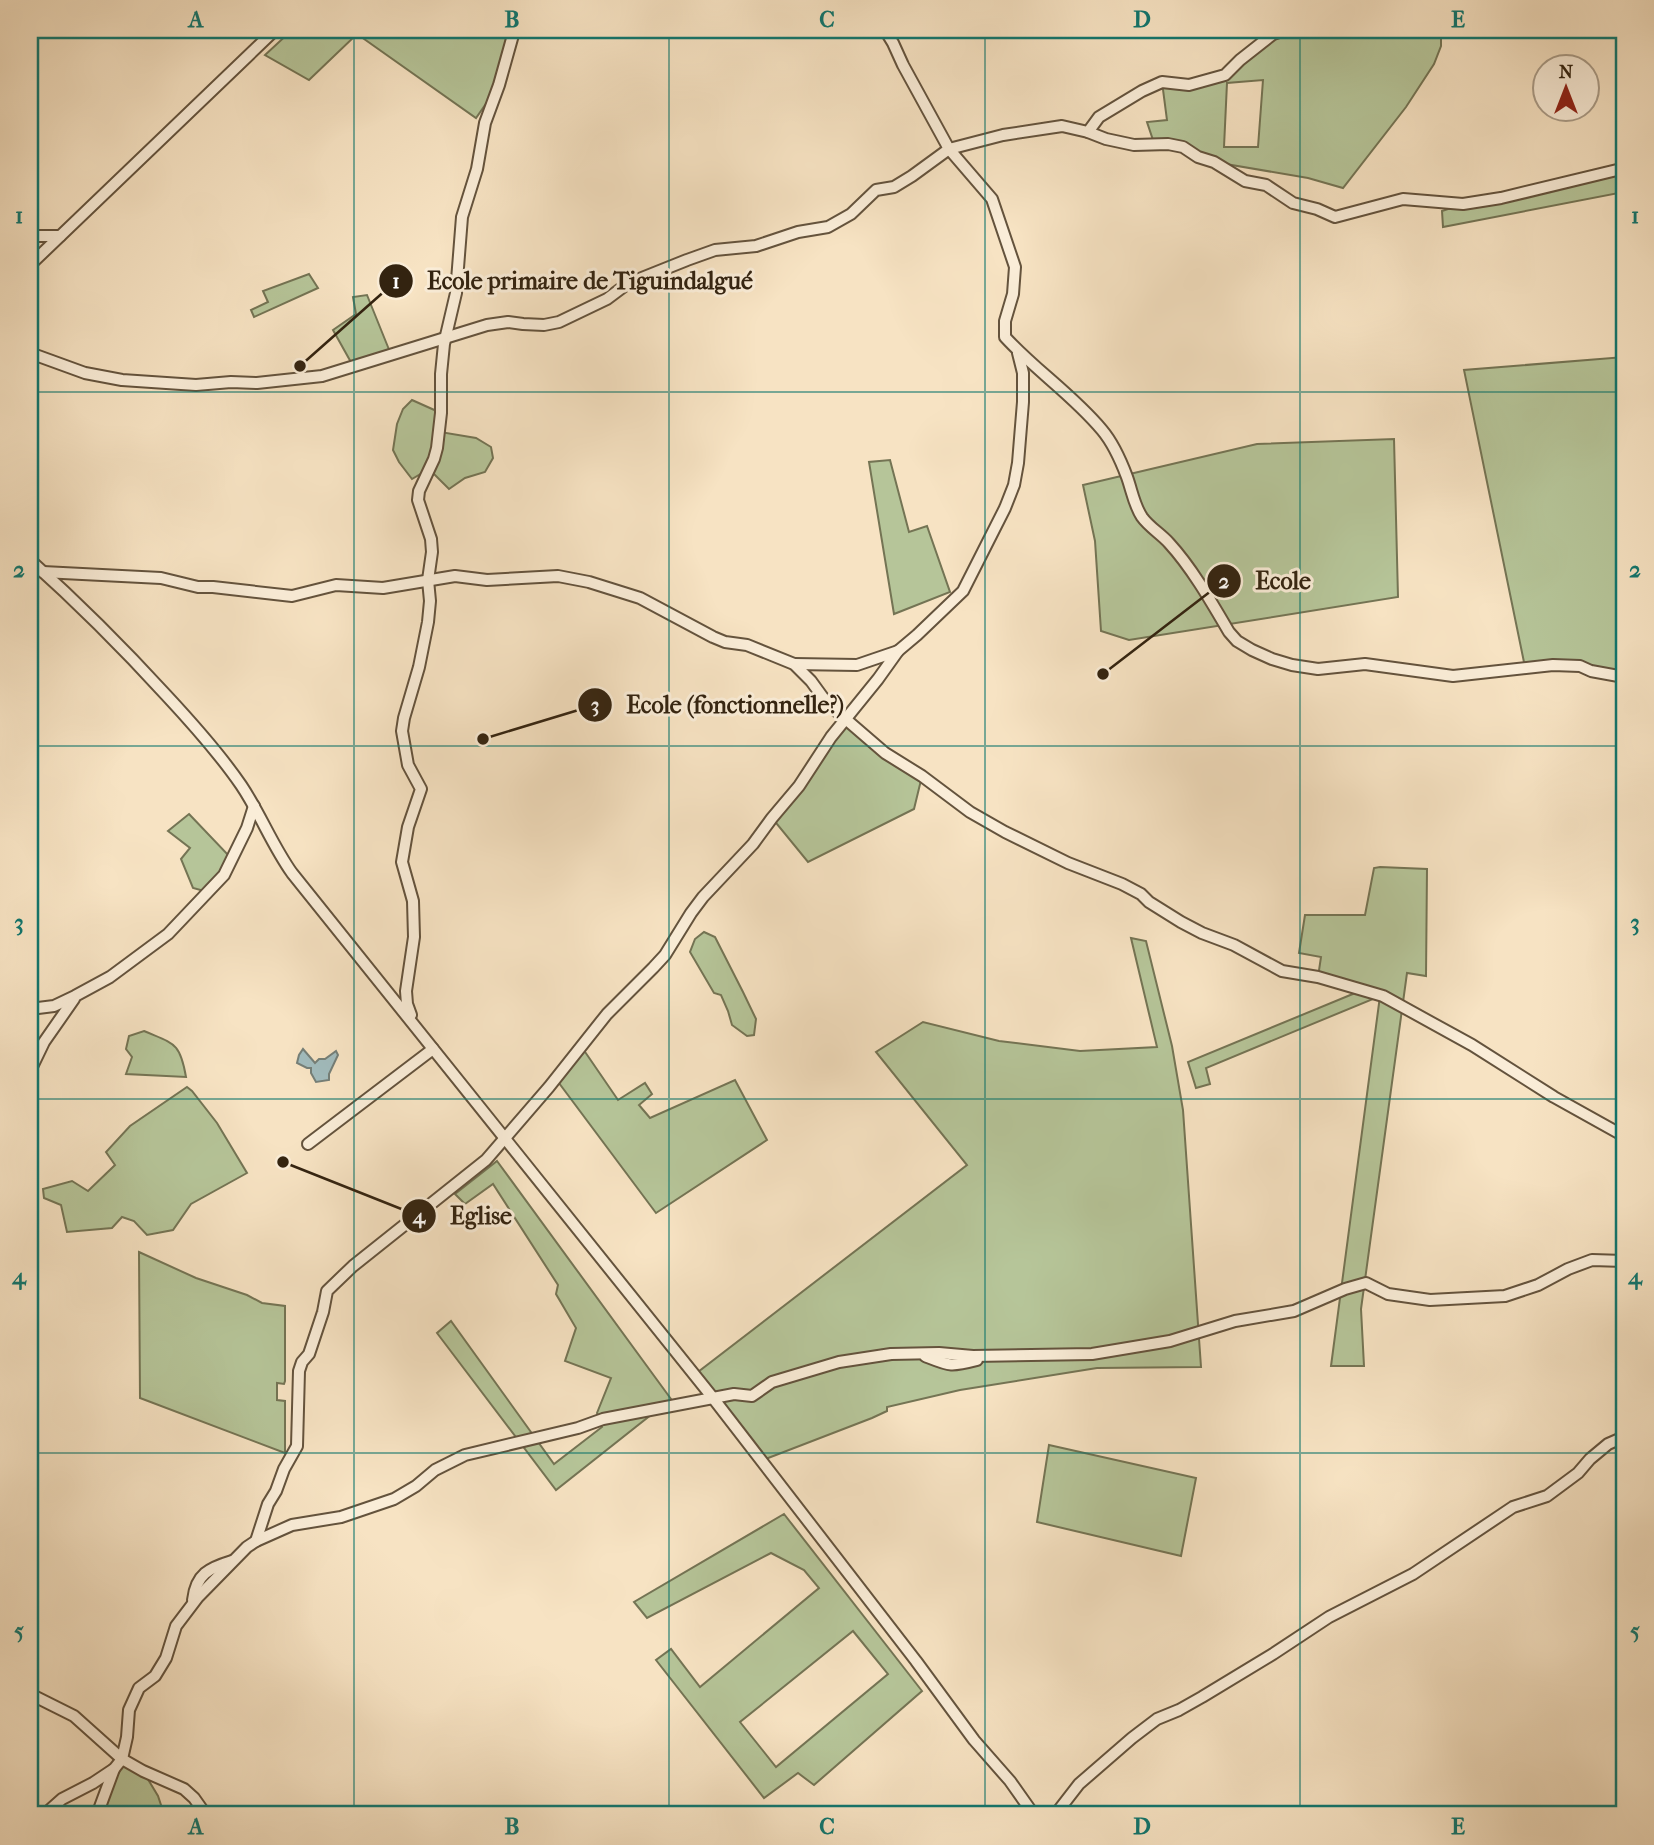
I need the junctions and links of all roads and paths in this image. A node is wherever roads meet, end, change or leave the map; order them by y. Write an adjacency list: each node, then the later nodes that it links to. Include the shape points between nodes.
1 (275, 30): 9 (street)
2 (517, 30): 11 (street, via 485,123 477,169 461,217 456,293)
3 (885, 30): 6 (street)
4 (1280, 30): 5 (street, via 1226,75 1189,85 1162,82 1152,86 1098,117)
5 (1088, 132): 6 (street, via 1062,126); 7 (street, via 1134,145 1183,147 1245,181 1266,185 1293,203 1335,217 1403,199 1463,204 1501,198)
6 (949, 149): 11 (street, via 903,182 876,190 851,214 828,227 757,246 715,250 627,284 607,299 559,321 487,325); 12 (street, via 992,199 999,218 1015,267 1005,337)
7 (1624, 171)
8 (30, 236): 9 (street)
9 (60, 236): 10 (street)
10 (30, 265)
11 (445, 338): 13 (street, via 323,376 196,385 85,373); 16 (street, via 437,449 418,500 431,538)
12 (1017, 350): 17 (street, via 1023,402 1018,463 1005,508 963,591); 19 (street, via 1102,431 1118,456 1143,518 1189,568 1229,632 1252,650 1318,669 1365,664 1453,676 1553,665 1580,666)
13 (30, 353)
14 (30, 560): 15 (street)
15 (43, 572): 16 (street, via 161,578 198,587 292,596 336,585 383,588); 21 (street, via 113,638 208,740)
16 (428, 580): 18 (street, via 558,576 589,582 640,598 725,642 747,645); 24 (street, via 428,622 402,731 408,765 421,789 402,862 413,901 414,937 406,991)
17 (898, 651): 18 (street, via 857,665); 20 (street)
18 (794, 664): 20 (street)
19 (1624, 677)
20 (846, 718): 27 (street, via 886,753 1005,832 1122,884 1181,922 1282,971 1383,996); 28 (street, via 753,844 703,897 664,955 607,1014)
21 (254, 806): 22 (street, via 223,875 200,902 168,934 110,977); 24 (street, via 292,873)
22 (75, 996): 23 (street, via 54,1006); 26 (street)
23 (30, 1009)
24 (415, 1027): 25 (street)
25 (433, 1049): 28 (street); 29 (street)
26 (30, 1071)
27 (1624, 1136)
28 (504, 1140): 31 (street); 33 (street, via 486,1160 327,1290 309,1354 299,1371 297,1446 268,1504)
29 (308, 1144)
30 (1624, 1261): 31 (street, via 1592,1260 1505,1296 1430,1300 1388,1294 1366,1283 1294,1311 1235,1321 1170,1341 1091,1354 891,1354 839,1362 772,1382 752,1396)
31 (713, 1398): 33 (street, via 603,1419 465,1455 394,1499 341,1517 292,1525); 40 (street)
32 (1624, 1437): 41 (street, via 1608,1444 1547,1496 1513,1507 1413,1574 1329,1617 1202,1697 1157,1719 1079,1784)
33 (256, 1541): 35 (street, via 198,1597 176,1626 166,1658 155,1676 139,1688 129,1710)
34 (30, 1694): 35 (street, via 74,1716)
35 (122, 1759): 36 (street); 39 (street, via 184,1789)
36 (114, 1769): 37 (street); 38 (street)
37 (44, 1815)
38 (97, 1815)
39 (206, 1815)
40 (1034, 1815)
41 (1055, 1815)

